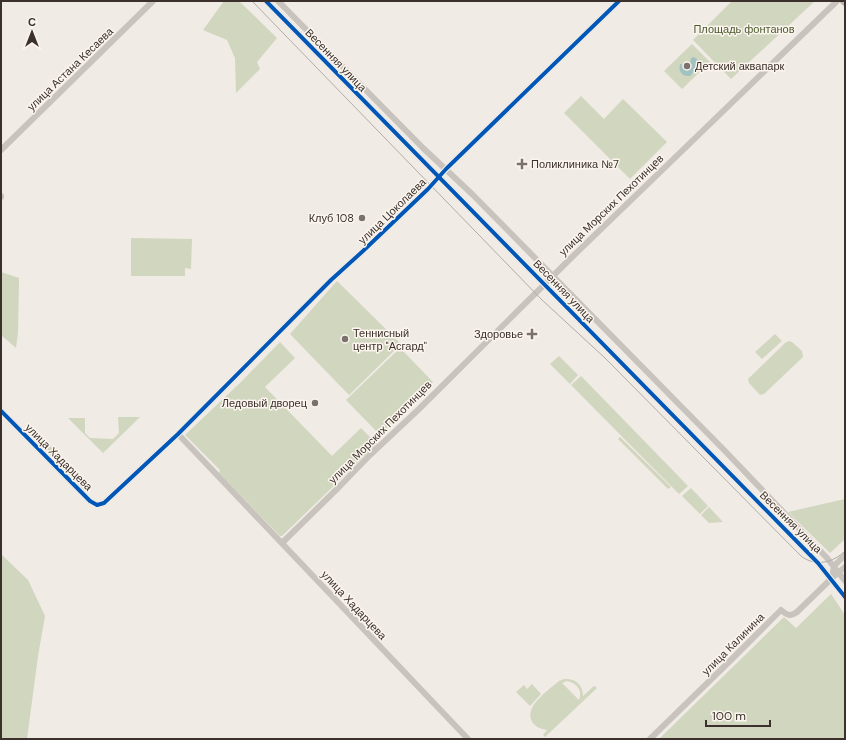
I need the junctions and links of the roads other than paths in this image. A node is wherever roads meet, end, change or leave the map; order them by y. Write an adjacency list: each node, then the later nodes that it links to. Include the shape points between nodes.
1 (153, 1): 6 (street, улица Астана Кесаева)
2 (266, 1): 8 (street, Весенняя улица)
3 (278, 1): 7 (street, Весенняя улица, via 423,148)
4 (619, 1): 7 (street, улица Цоколаева)
5 (837, 1): 9 (street, улица Морских Пехотинцев)
6 (1, 150)
7 (446, 168): 8 (street, улица Цоколаева); 9 (street, Весенняя улица)
8 (439, 177): 10 (street, Весенняя улица); 12 (street, улица Цоколаева, via 331,280)
9 (553, 276): 10 (street, улица Морских Пехотинцев); 15 (street, Весенняя улица)
10 (545, 284): 13 (street, улица Морских Пехотинцев); 18 (street, Весенняя улица)
11 (1, 411): 12 (street, улица Хадарцева, via 90,501 97,504 107,501)
12 (178, 434): 13 (street, улица Хадарцева)
13 (282, 543): 21 (street, улица Хадарцева)
14 (845, 555): 15 (street)
15 (834, 566): 17 (street, Весенняя улица); 18 (street)
16 (845, 567): 17 (street, улица Калинина)
17 (839, 573): 18 (street, улица Калинина); 19 (street, Весенняя улица)
18 (832, 578): 20 (street, Весенняя улица); 22 (street, улица Калинина, via 793,615 787,615 781,610)
19 (845, 581)
20 (845, 597)
21 (468, 739)
22 (650, 739)

